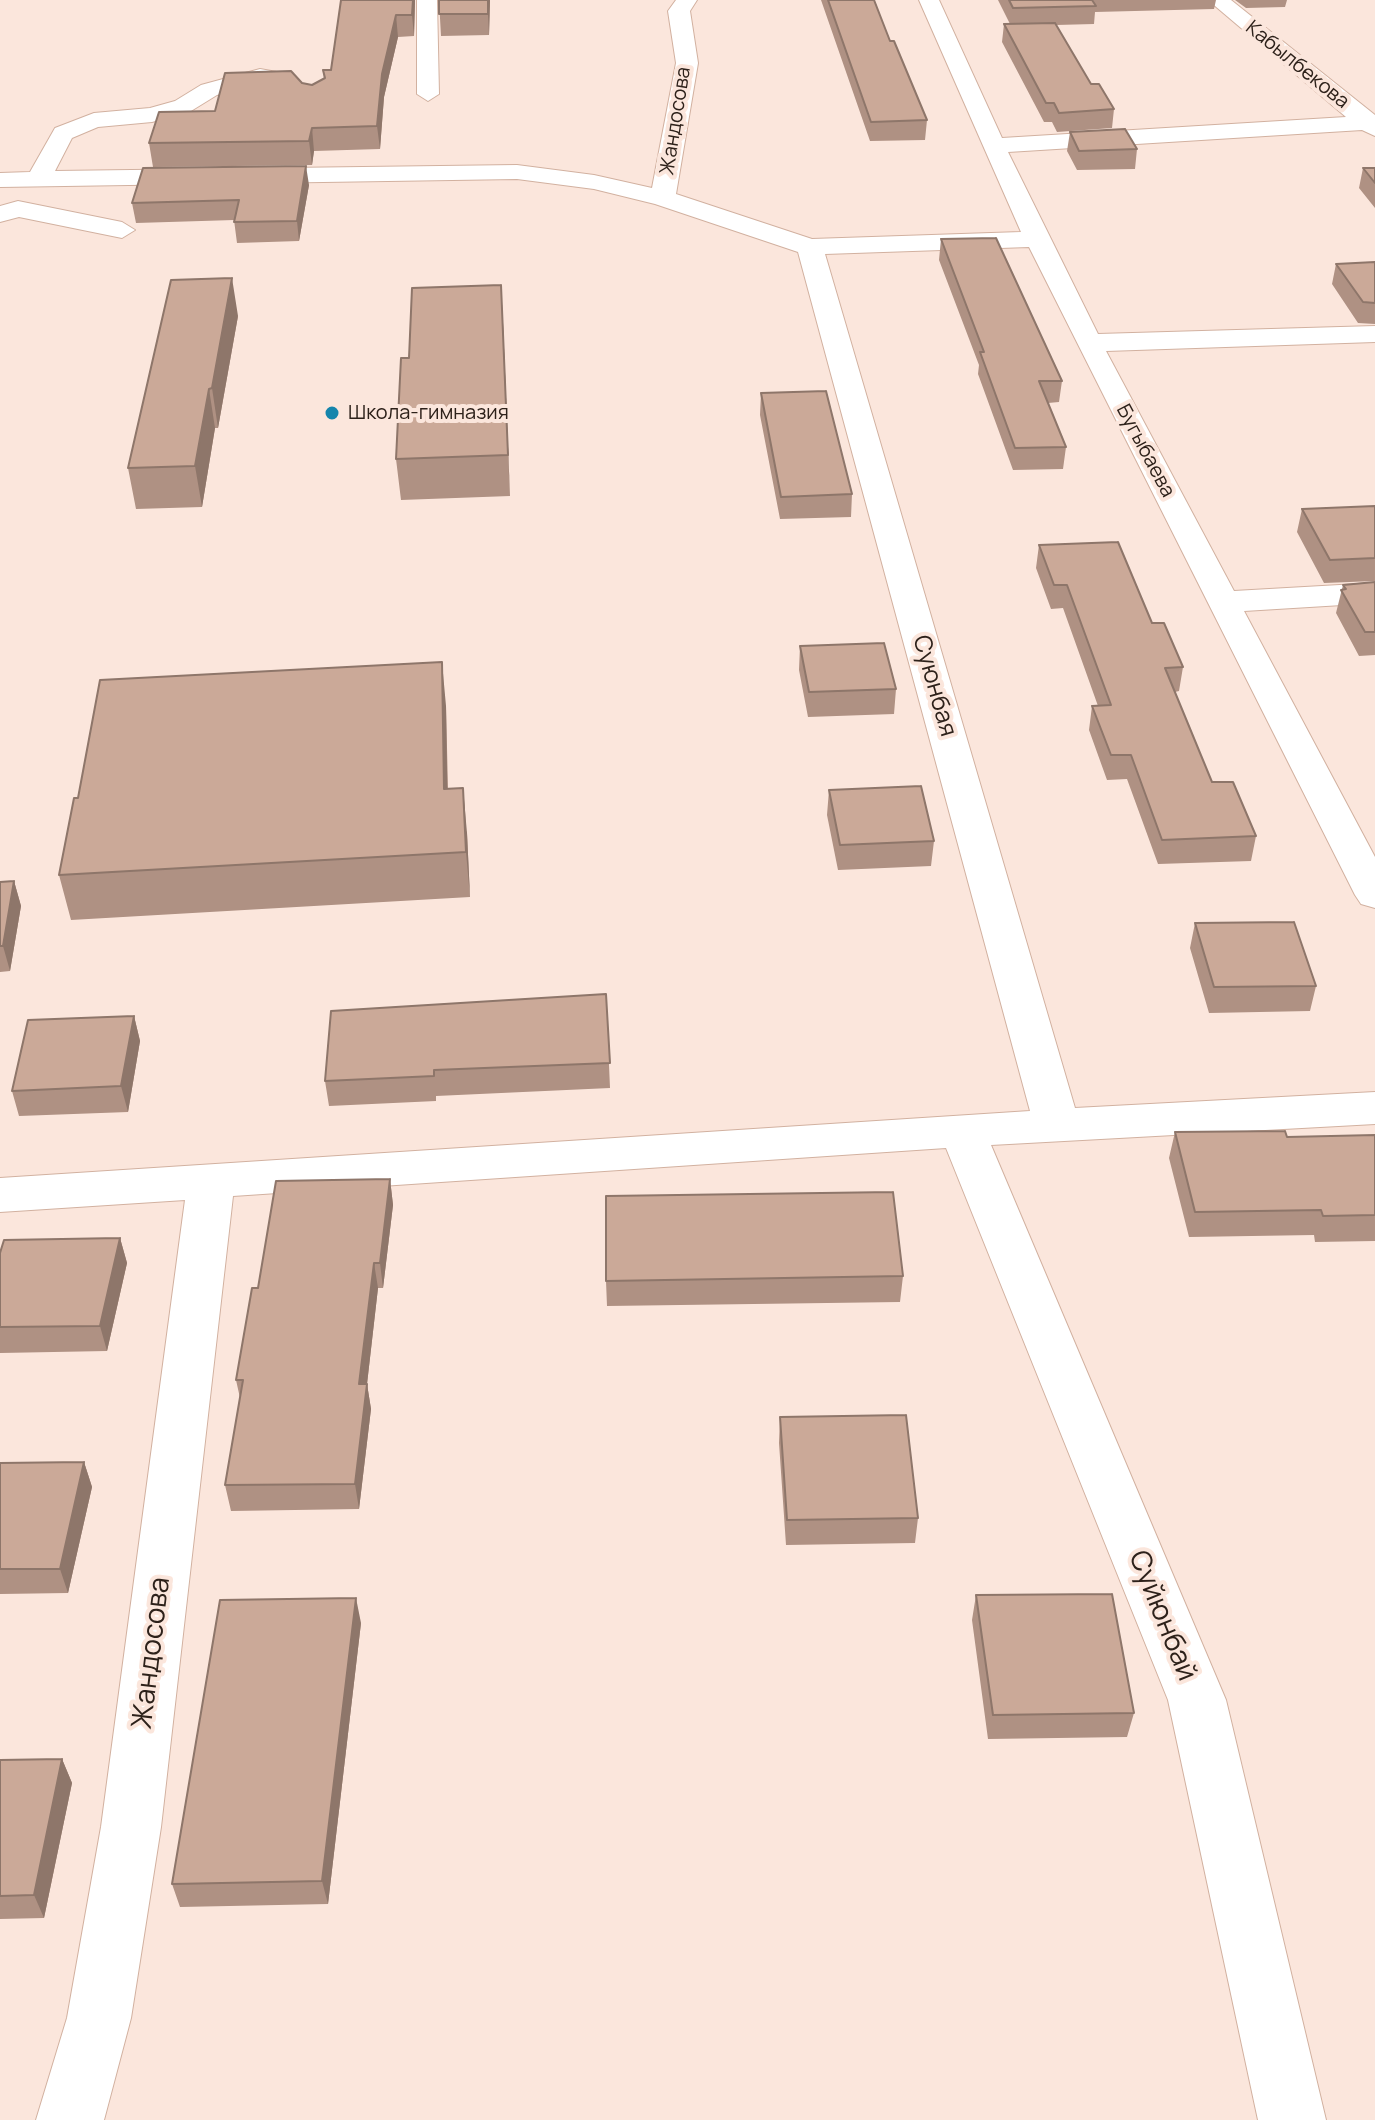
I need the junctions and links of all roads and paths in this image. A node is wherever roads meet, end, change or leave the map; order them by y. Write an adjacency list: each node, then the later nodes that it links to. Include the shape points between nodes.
1 (427, 0): 6 (street)
2 (687, 0): 11 (street, Жандосова, via 679,11 687,63)
3 (929, 0): 8 (street, Бугыбаева)
4 (1218, 0): 7 (street, Кабылбекова)
5 (302, 84): 10 (street, via 260,76 209,90 183,106 152,115 94,120 63,133)
6 (428, 94)
7 (1372, 125): 8 (street)
8 (993, 146): 14 (street, Бугыбаева)
9 (0, 180): 10 (street)
10 (38, 180): 11 (street, via 517,172)
11 (663, 198): 15 (street)
12 (6, 210): 13 (street)
13 (122, 230)
14 (1037, 239): 15 (street); 17 (street, Бугыбаева)
15 (810, 247): 22 (street, Суюнбая)
16 (1375, 334): 17 (street)
17 (1088, 343): 19 (street, Бугыбаева)
18 (1375, 593): 19 (street)
19 (1225, 602): 20 (street, Бугыбаева)
20 (1375, 895)
21 (1375, 1108): 22 (street)
22 (1057, 1125): 23 (street)
23 (963, 1134): 24 (street); 27 (street, Суйюнбай, via 1197,1700)
24 (211, 1181): 25 (street); 26 (street, Жандосова, via 131,1827 99,2018)
25 (0, 1195)
26 (70, 2120)
27 (1292, 2120)

